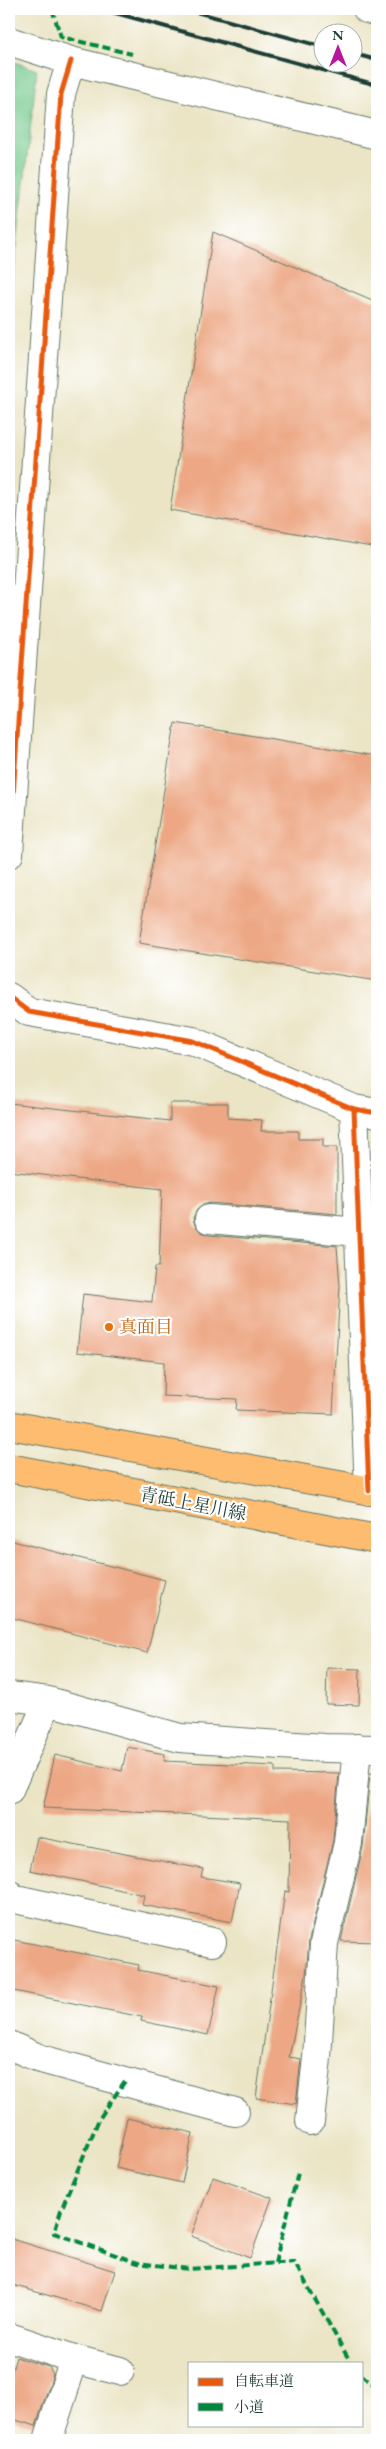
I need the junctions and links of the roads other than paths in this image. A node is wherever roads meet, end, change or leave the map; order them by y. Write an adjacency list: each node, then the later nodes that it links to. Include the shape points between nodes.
1 (367, 9): 2 (street)
2 (377, 12)
3 (9, 40): 4 (street)
4 (71, 61): 5 (street); 6 (street, via 61,94)
5 (377, 135)
6 (9, 854)
7 (9, 997): 8 (street, via 29,1012 192,1041)
8 (366, 1111): 10 (street)
9 (209, 1219): 10 (street)
10 (359, 1232): 13 (street)
11 (9, 1425): 13 (main road)
12 (9, 1468): 14 (main road, 青砥上星川線)
13 (373, 1492)
14 (377, 1539)
15 (9, 1696): 16 (street)
16 (48, 1700): 17 (street, via 180,1738); 18 (street)
17 (367, 1749): 23 (street, via 324,1943)
18 (9, 1790)
19 (9, 1894): 20 (street, via 11,1898)
20 (212, 1942)
21 (9, 2045): 22 (street, via 40,2059)
22 (235, 2112)
23 (310, 2121)
24 (9, 2337): 25 (street)
25 (74, 2359): 26 (street); 27 (street)
26 (120, 2371)
27 (48, 2440)

